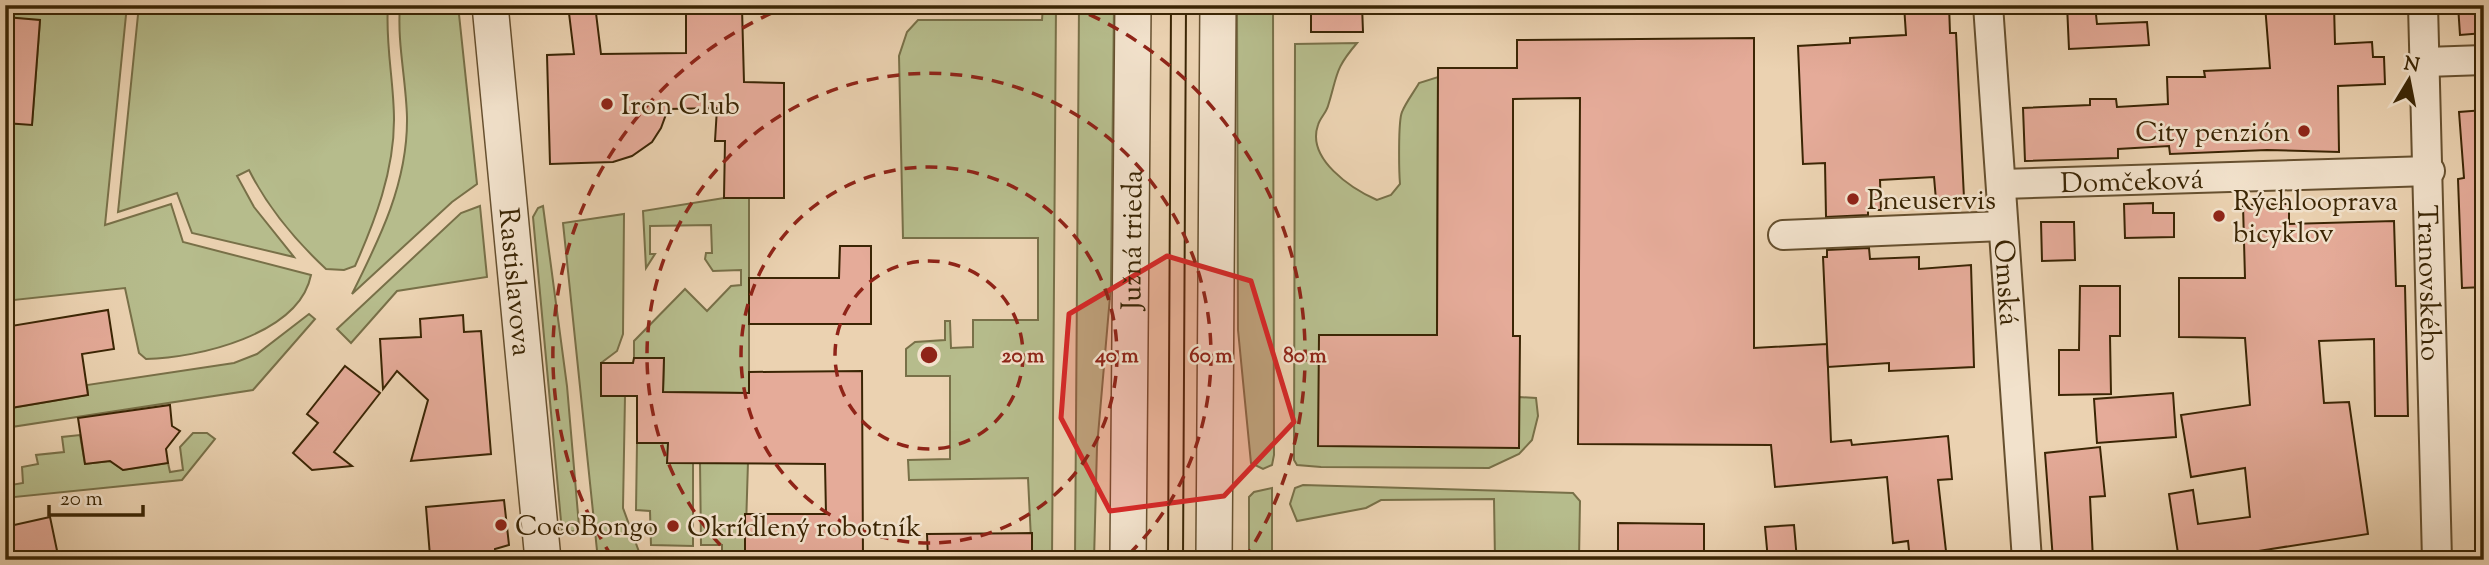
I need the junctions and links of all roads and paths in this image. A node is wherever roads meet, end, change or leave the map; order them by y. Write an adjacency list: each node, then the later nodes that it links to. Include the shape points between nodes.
1 (490, 5): 13 (street, Rastislavova)
2 (1133, 5): 12 (street, Južná trieda)
3 (1219, 5): 14 (street)
4 (1988, 5): 9 (street, Omská)
5 (2423, 5): 7 (street, Tranovského)
6 (2484, 60): 7 (street)
7 (2426, 62): 8 (street, Tranovského)
8 (2430, 171): 9 (street, Domčeková); 16 (street, Tranovského)
9 (2002, 184): 10 (street, Omská)
10 (2003, 226): 11 (street); 15 (street, Omská)
11 (1783, 235)
12 (1127, 556)
13 (543, 560)
14 (1214, 560)
15 (2027, 560)
16 (2437, 560)

